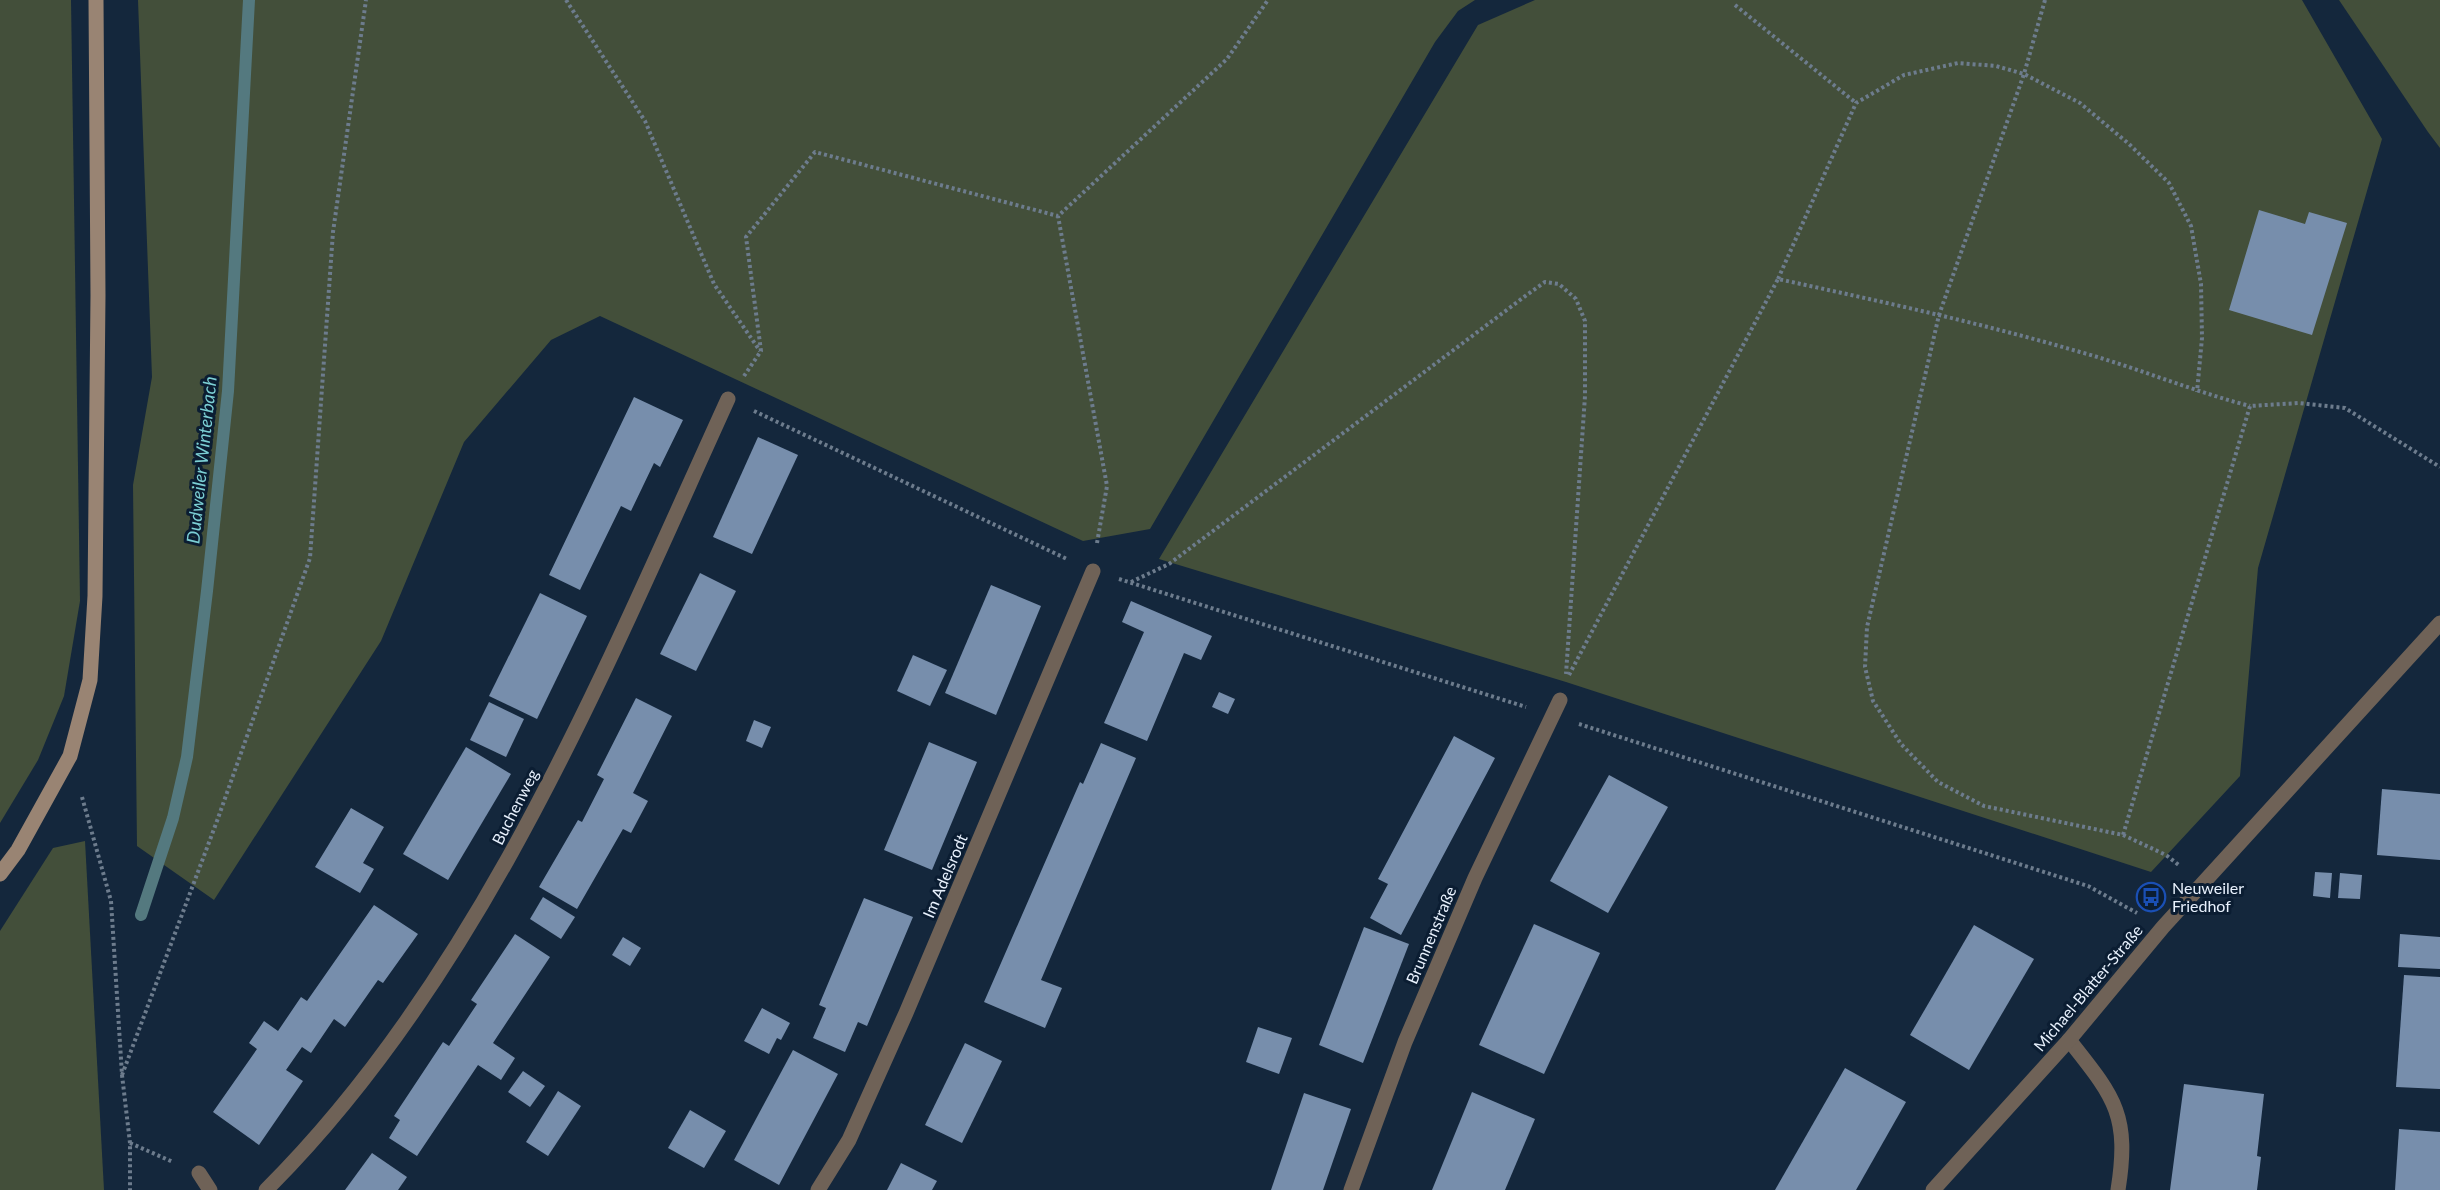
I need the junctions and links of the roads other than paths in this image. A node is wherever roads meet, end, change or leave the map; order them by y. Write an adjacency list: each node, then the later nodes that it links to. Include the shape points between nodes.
1 (96, 0): 6 (main road, via 98,295 95,596 90,680 70,756 18,850)
2 (728, 399): 10 (street, Buchenweg, via 642,589 521,838 414,1008 351,1095)
3 (1093, 571): 11 (street, Im Adelsrodt, via 906,1013 849,1140)
4 (2440, 623): 7 (street, Michael-Blatter-Straße, via 2163,927)
5 (1560, 700): 12 (street, Brunnenstraße, via 1475,878 1409,1031)
6 (0, 874)
7 (2069, 1040): 13 (street, Michael-Blatter-Straße); 14 (street, via 2116,1104 2123,1136)
8 (199, 1173): 9 (street)
9 (210, 1190)
10 (266, 1190)
11 (818, 1190)
12 (1351, 1190)
13 (1933, 1190)
14 (2118, 1190)

